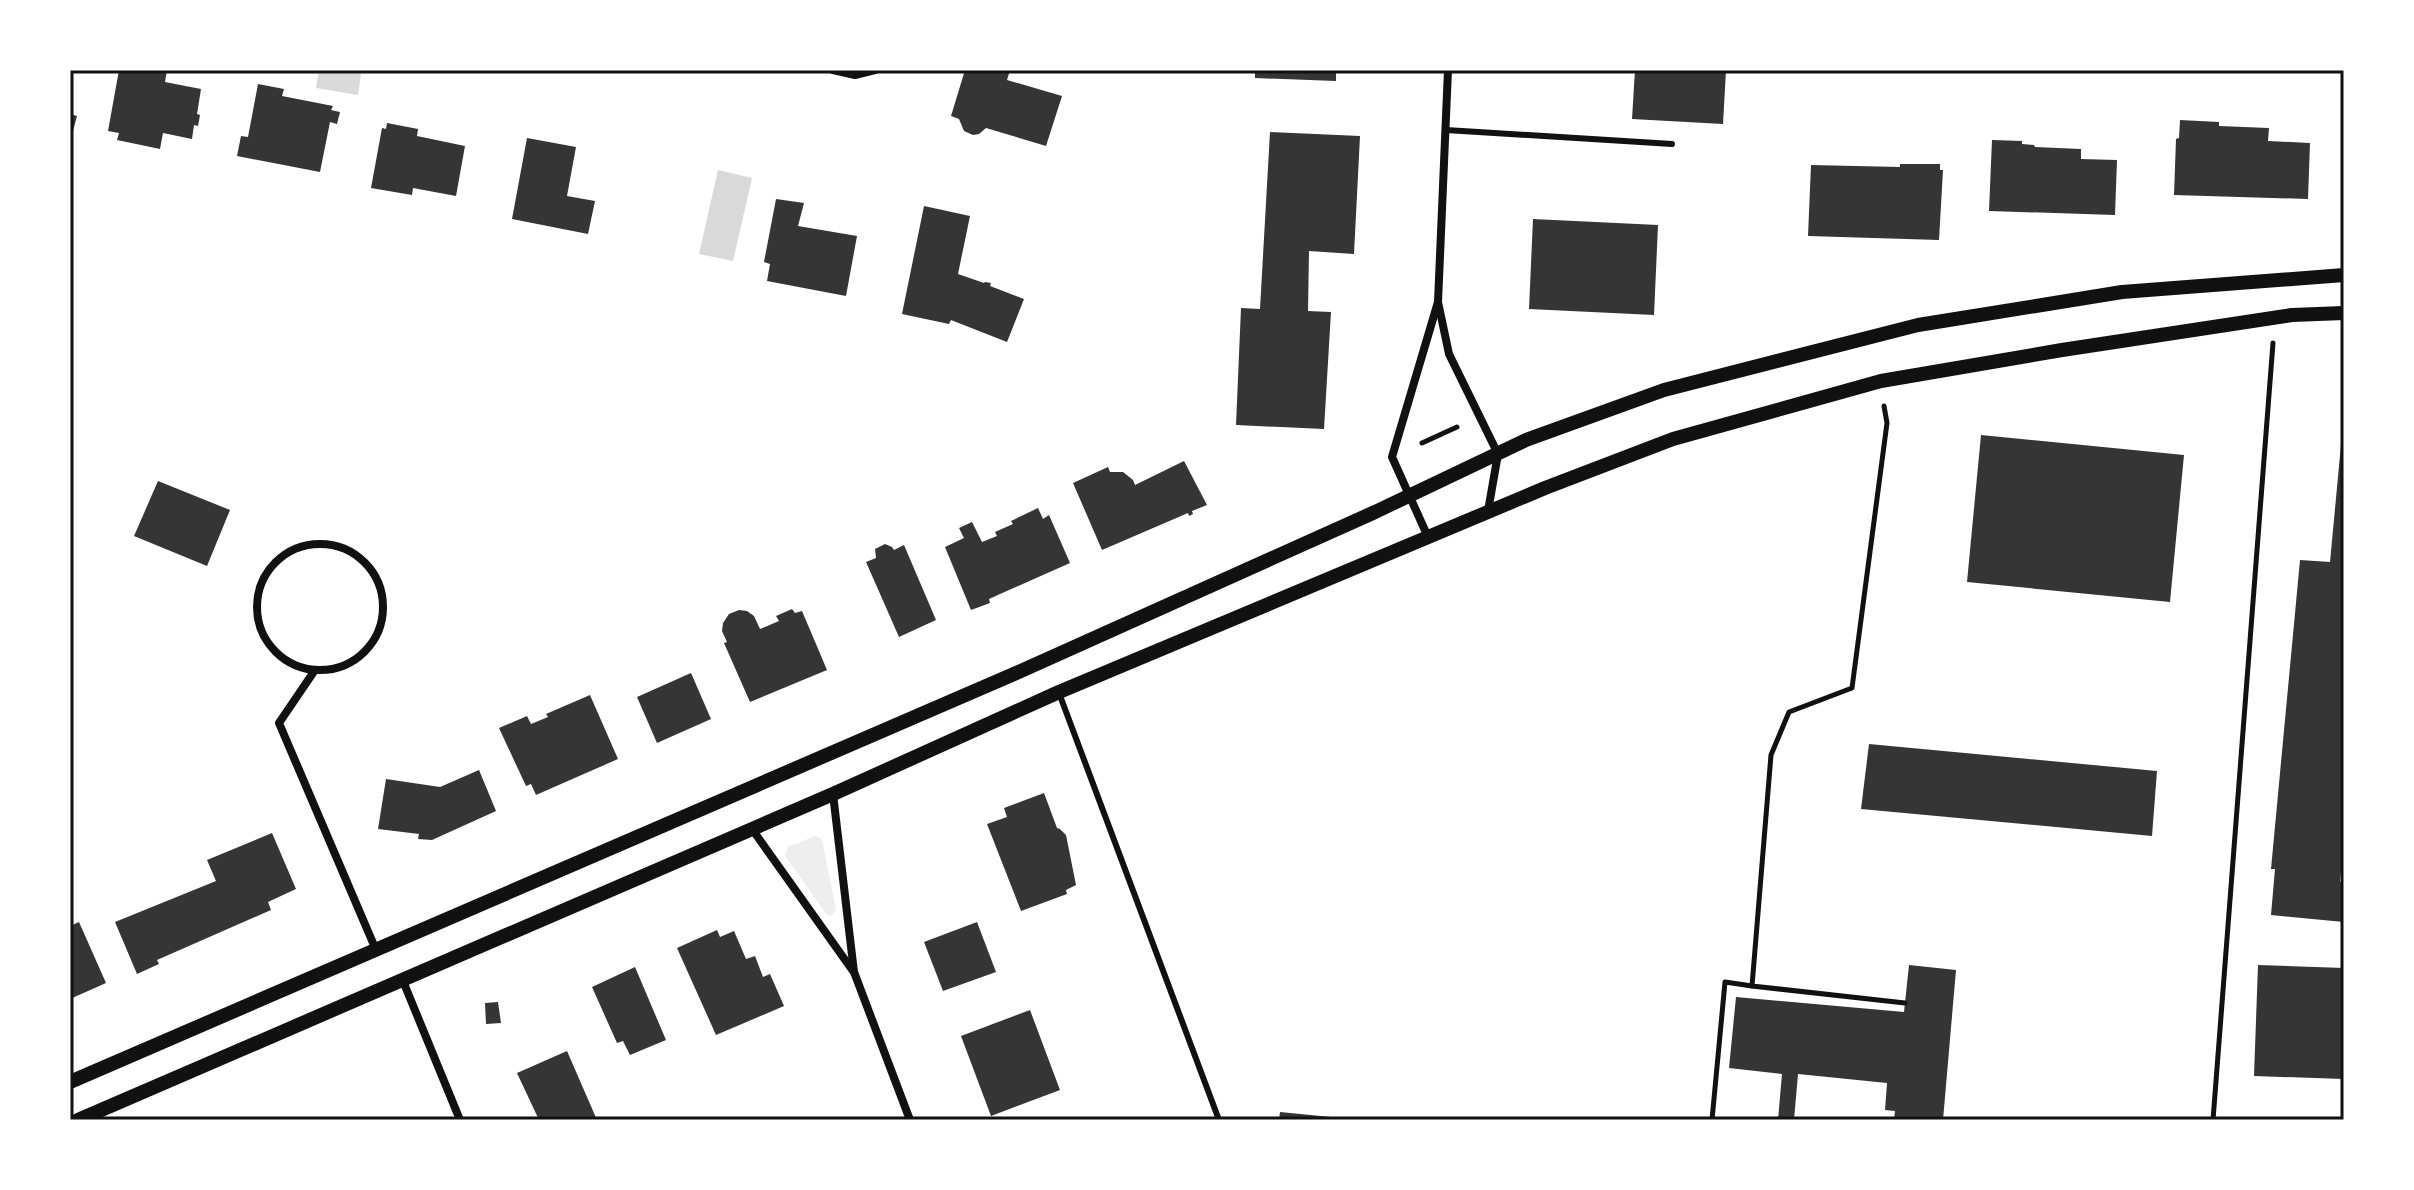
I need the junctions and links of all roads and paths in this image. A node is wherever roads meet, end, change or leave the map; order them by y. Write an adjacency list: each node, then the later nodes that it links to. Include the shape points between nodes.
1 (833, 70): 2 (street, via 855,75)
2 (875, 70)
3 (1448, 70): 4 (street)
4 (1446, 130): 5 (lane); 7 (street)
5 (1672, 144)
6 (2344, 275): 13 (street, via 2122,292 1918,325 1664,390)
7 (1438, 302): 13 (street, via 1449,354); 14 (street, via 1392,457)
8 (2344, 313): 9 (street)
9 (2274, 318): 10 (street); 32 (path)
10 (1881, 381): 15 (street, via 1673,439); 24 (path, via 1887,423 1852,688 1789,712 1771,755)
11 (1465, 423): 12 (path)
12 (1411, 448)
13 (1498, 454): 14 (street); 15 (street)
14 (1408, 496): 16 (street); 21 (street, via 1000,680)
15 (1488, 512): 16 (street)
16 (1428, 537): 18 (street)
17 (315, 670): 17 (street, via 337,668 357,658 378,633 383,611 381,589 371,570 340,546 310,544 290,551 272,564 257,602 268,644 284,659); 21 (street, via 279,723)
18 (1059, 692): 19 (street); 30 (lane)
19 (833, 794): 20 (street); 22 (street)
20 (752, 828): 22 (street); 23 (street)
21 (376, 950): 26 (street)
22 (854, 972): 29 (street)
23 (403, 981): 27 (street); 28 (street)
24 (1752, 986): 25 (path); 31 (path, via 1725,982)
25 (1905, 1003)
26 (70, 1082)
27 (78, 1120)
28 (460, 1120)
29 (910, 1120)
30 (1219, 1120)
31 (1712, 1120)
32 (2213, 1120)

